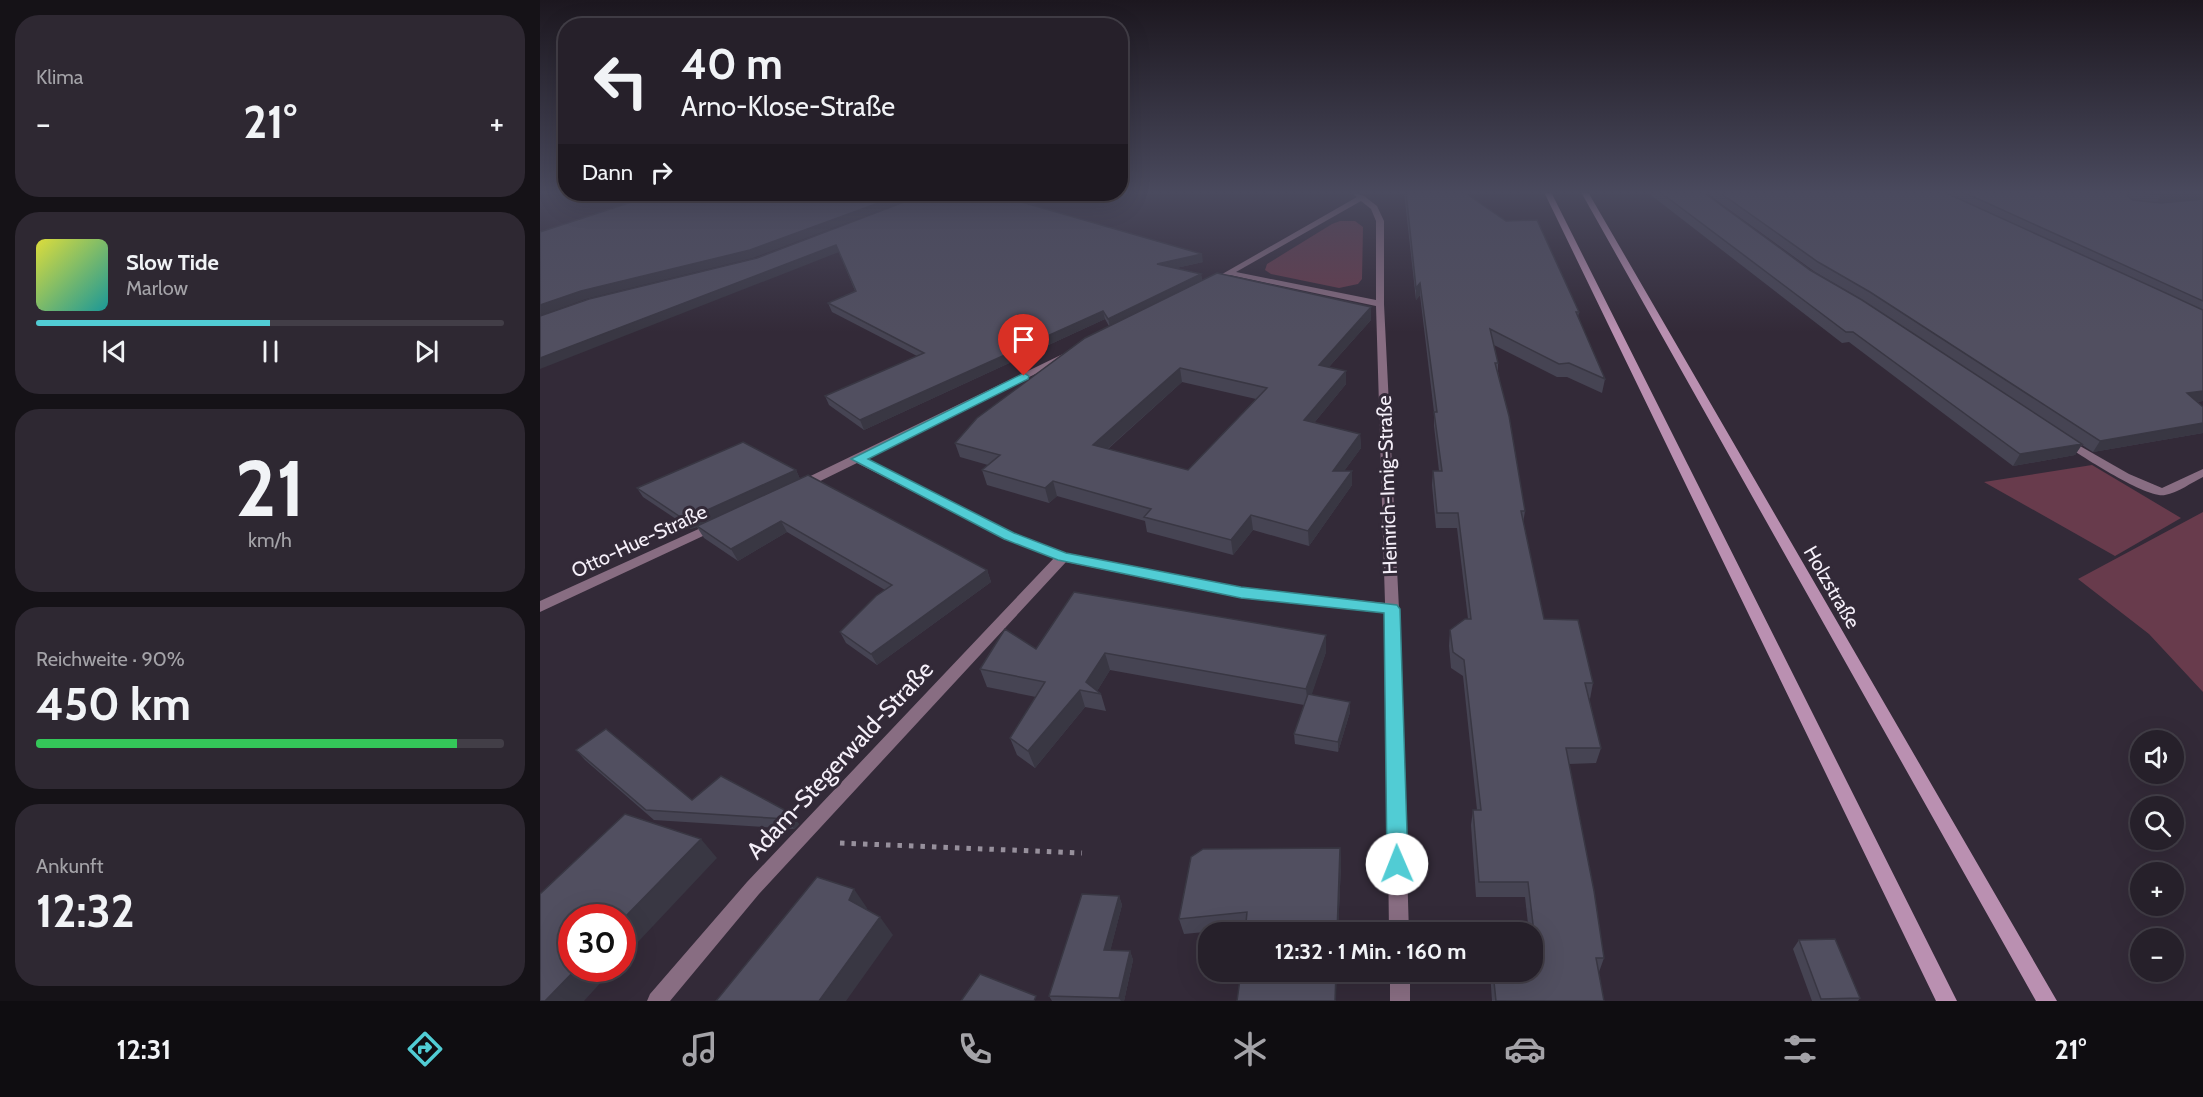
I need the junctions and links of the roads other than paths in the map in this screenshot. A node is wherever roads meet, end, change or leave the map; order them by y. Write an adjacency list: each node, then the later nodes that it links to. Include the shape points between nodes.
1 (1287, 239): 5 (street)
2 (1380, 239): 7 (street, Heinrich-Imig-Straße)
3 (1569, 239): 21 (main road)
4 (1611, 239): 22 (main road, Holzstraße)
5 (1231, 273): 6 (street); 7 (street)
6 (1199, 289)
7 (1380, 304): 16 (street, Heinrich-Imig-Straße)
8 (1082, 347): 10 (street)
9 (2061, 438): 11 (street, via 2110,471 2163,492)
10 (858, 459): 12 (street); 14 (street, via 1009,536)
11 (2203, 472)
12 (794, 489)
13 (720, 523): 15 (street, Otto-Hue-Straße)
14 (1063, 557): 16 (street, via 1241,593); 19 (street, Adam-Stegerwald-Straße, via 753,888)
15 (540, 607)
16 (1392, 609): 17 (street, Heinrich-Imig-Straße)
17 (1399, 922)
18 (1400, 982): 20 (street)
19 (657, 1001)
20 (1400, 1001)
21 (1947, 1001)
22 (2048, 1001)

